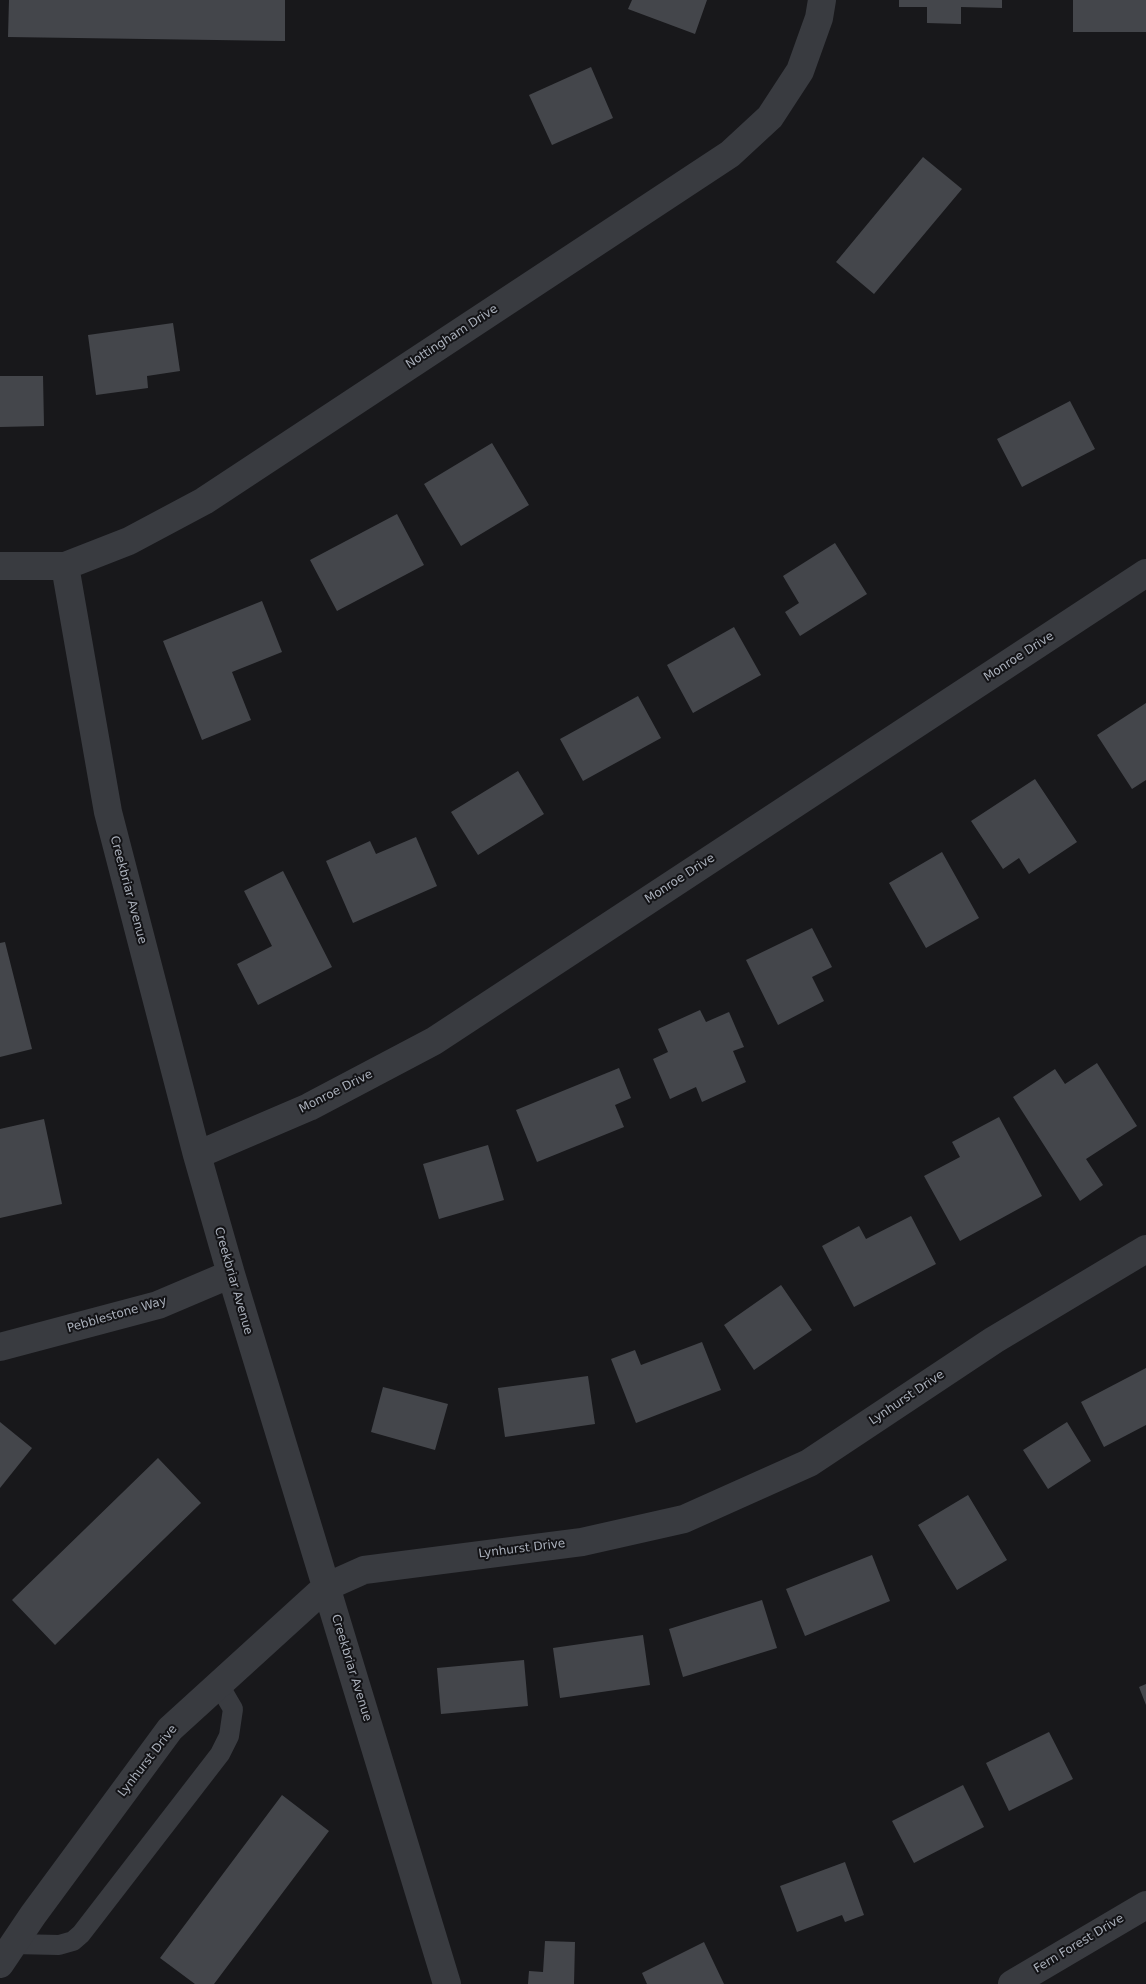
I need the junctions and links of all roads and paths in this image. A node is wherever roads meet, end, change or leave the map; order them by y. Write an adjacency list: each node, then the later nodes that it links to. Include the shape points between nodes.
1 (822, 0): 3 (street, Nottingham Drive, via 800,71 770,117 730,154 204,501 129,541)
2 (0, 566): 3 (street, Nottingham Drive)
3 (65, 566): 5 (street, Creekbriar Avenue, via 108,812)
4 (1146, 573): 5 (street, Monroe Drive, via 434,1041 309,1106)
5 (197, 1155): 7 (street, Creekbriar Avenue)
6 (1146, 1249): 9 (street, Lynhurst Drive, via 994,1340 809,1463 684,1519 582,1542 364,1570)
7 (231, 1274): 8 (street, Pebblestone Way, via 158,1305); 9 (street, Creekbriar Avenue)
8 (0, 1347)
9 (326, 1587): 10 (street, Lynhurst Drive); 13 (street, Creekbriar Avenue)
10 (219, 1684): 12 (street, Lynhurst Drive, via 170,1729); 12 (lane, via 233,1709 225,1745 81,1934 73,1941 59,1945)
11 (1146, 1905): 14 (street, Fern Forest Drive)
12 (7, 1954)
13 (447, 1984)
14 (1012, 1984)

